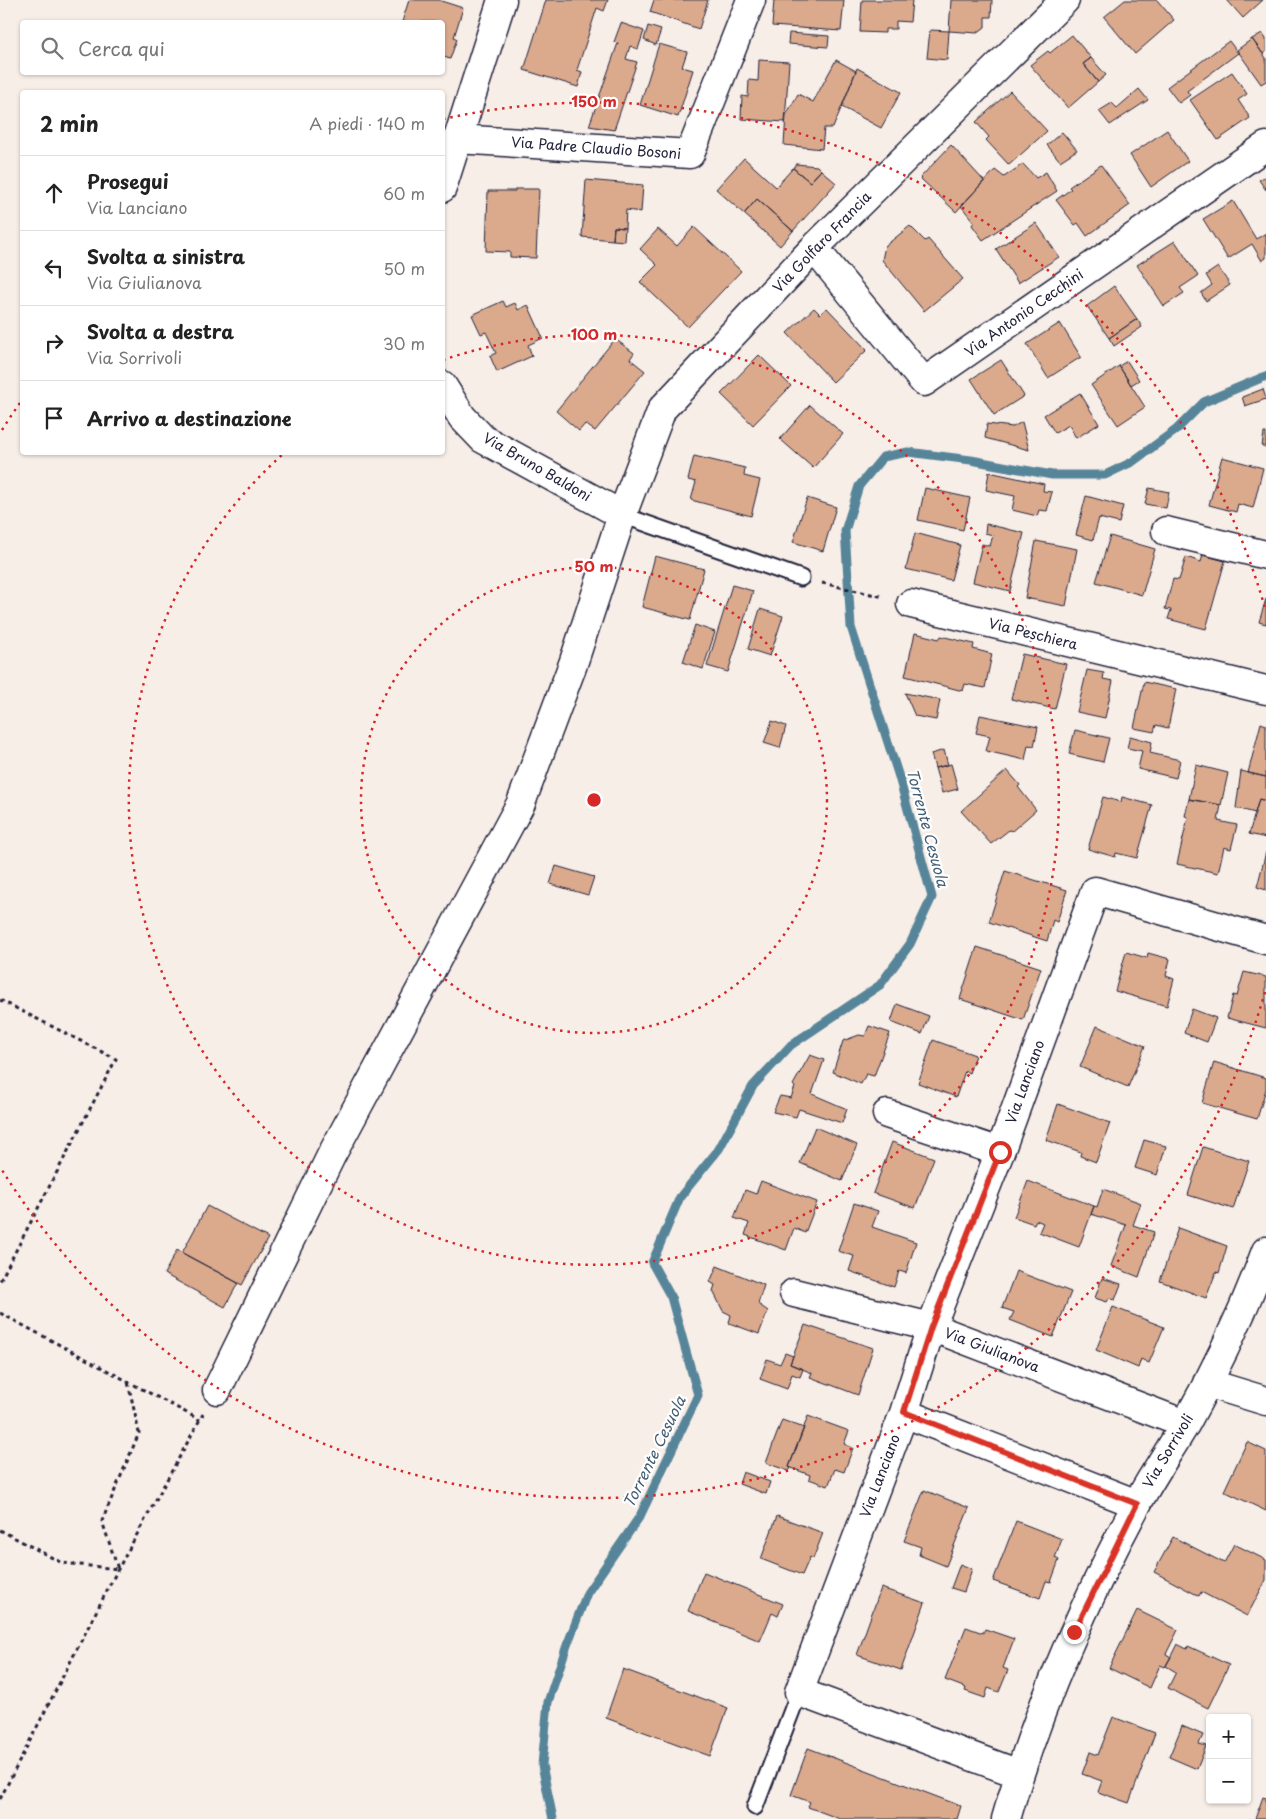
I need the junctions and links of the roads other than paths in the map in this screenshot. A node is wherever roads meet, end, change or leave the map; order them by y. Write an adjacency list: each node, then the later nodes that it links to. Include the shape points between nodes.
1 (502, 0): 4 (street)
2 (752, 0): 4 (street, Via Padre Claudio Bosoni, via 690,154)
3 (1065, 0): 7 (street, Via Golfaro Francia)
4 (457, 139): 6 (street)
5 (1266, 146): 7 (street, Via Antonio Cecchini, via 924,382)
6 (445, 178)
7 (814, 248): 9 (street, Via Golfaro Francia, via 662,409)
8 (445, 390): 9 (street, Via Bruno Baldoni, via 462,417 483,439)
9 (622, 514): 12 (lane); 22 (street, Via Golfaro Francia, via 573,664 521,803 331,1156)
10 (1166, 531): 11 (street)
11 (1266, 555)
12 (801, 578)
13 (911, 604): 14 (street, Via Peschiera)
14 (1266, 690)
15 (1266, 940): 17 (street, Via Lanciano, via 1095,891)
16 (887, 1114): 17 (street)
17 (1000, 1152): 20 (street, Via Lanciano)
18 (1266, 1251): 21 (street, Via Sorrivoli, via 1251,1291)
19 (794, 1293): 20 (street, Via Giulianova)
20 (931, 1327): 24 (street, Via Lanciano); 25 (street, Via Giulianova)
21 (1207, 1383): 23 (street); 25 (street, Via Sorrivoli)
22 (217, 1390)
23 (1266, 1402)
24 (904, 1412): 26 (street); 27 (street, Via Lanciano)
25 (1185, 1424): 26 (street, Via Sorrivoli)
26 (1137, 1504): 28 (street, Via Sorrivoli, via 1074,1632)
27 (799, 1692): 28 (street); 29 (lane, Via Lanciano)
28 (1019, 1774): 30 (street, Via Sorrivoli)
29 (755, 1807)
30 (1006, 1819)

